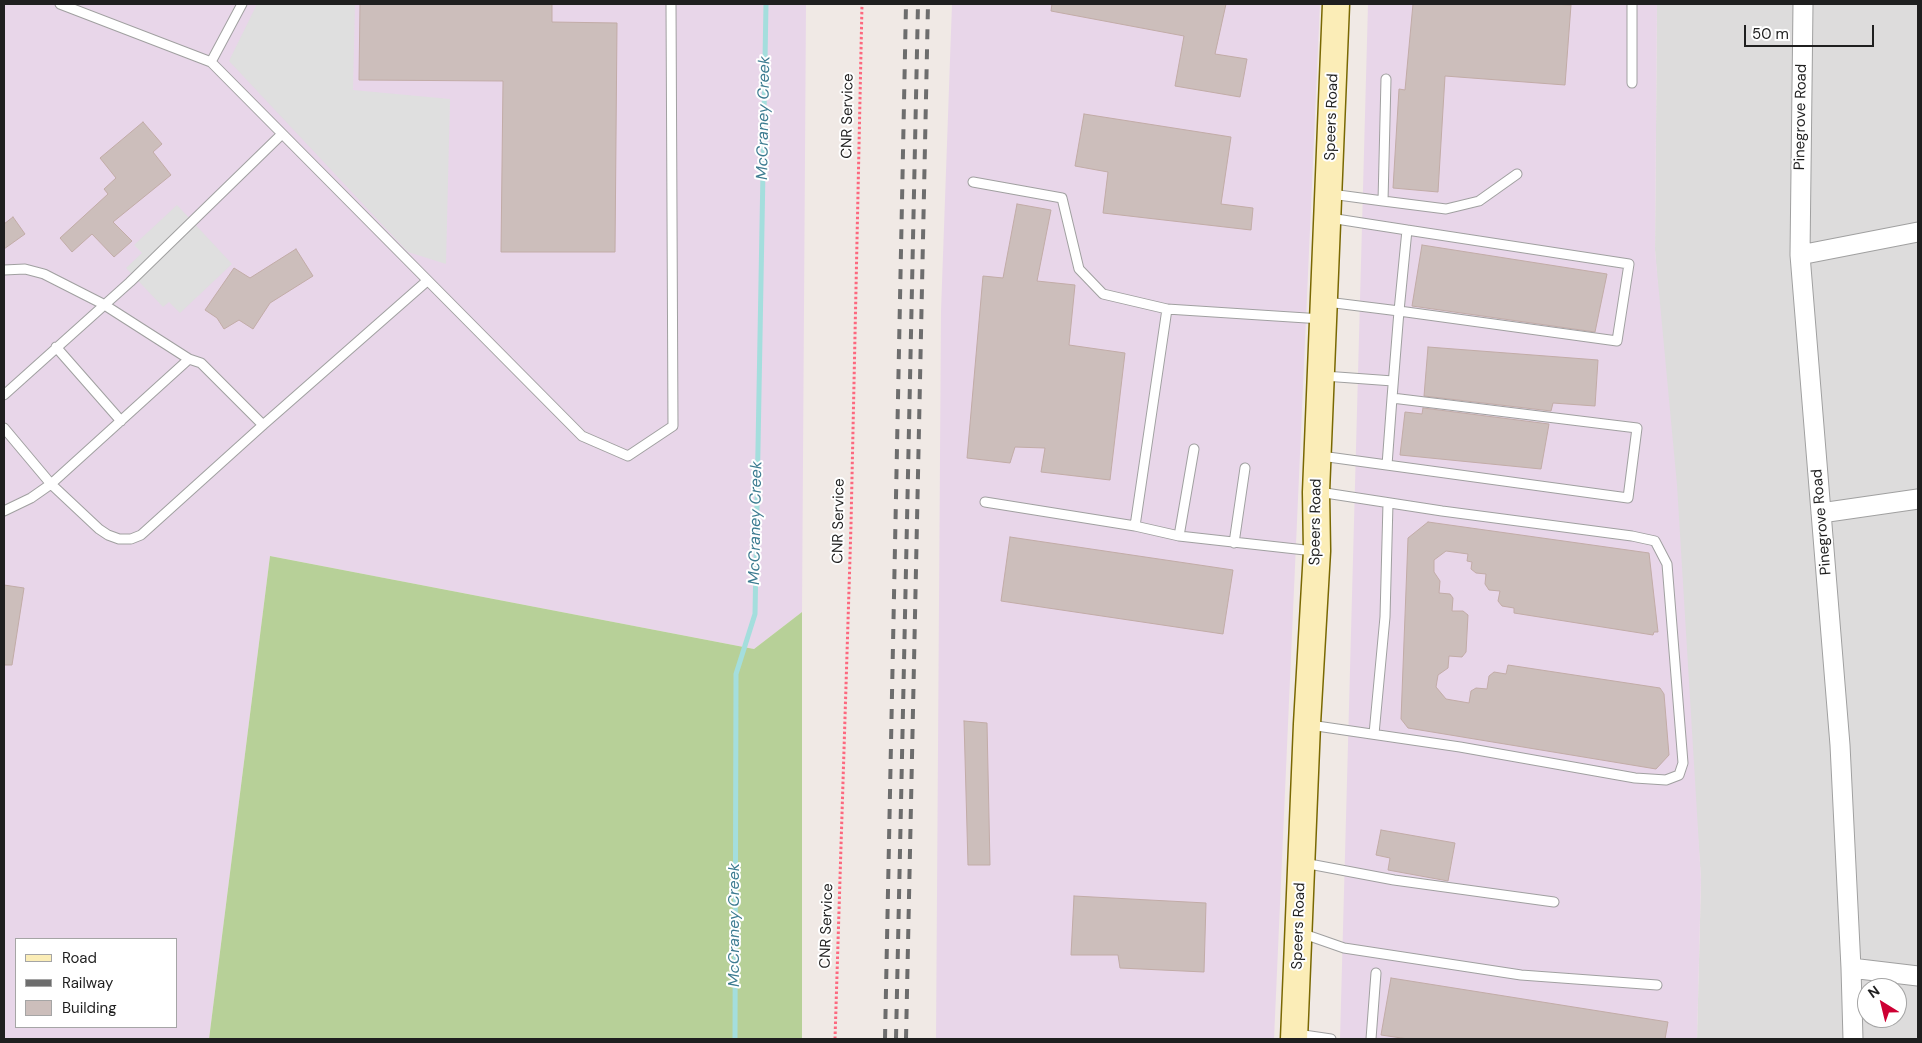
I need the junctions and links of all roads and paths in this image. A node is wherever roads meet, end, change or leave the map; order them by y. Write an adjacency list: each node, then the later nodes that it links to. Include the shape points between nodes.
1 (60, 4): 8 (lane)
2 (242, 4): 8 (lane)
3 (671, 4): 20 (lane, via 673,426 628,456 582,436)
4 (862, 4): 59 (path, CNR Service)
5 (1336, 4): 15 (main road, Speers Road)
6 (1632, 4): 10 (lane)
7 (1803, 4): 18 (street, Pinegrove Road)
8 (212, 62): 11 (lane)
9 (1386, 79): 14 (lane)
10 (1632, 83)
11 (282, 134): 20 (lane); 21 (lane)
12 (1517, 174): 14 (lane, via 1480,201 1446,209)
13 (972, 182): 22 (lane, via 1062,198 1078,269 1103,294)
14 (1384, 201): 15 (lane)
15 (1328, 206): 16 (lane); 23 (main road, Speers Road)
16 (1407, 230): 24 (lane); 24 (lane, via 1628,264 1617,342)
17 (1918, 232): 18 (street)
18 (1800, 255): 44 (street, Pinegrove Road)
19 (4, 270): 21 (lane, via 25,269 44,274)
20 (427, 281): 32 (lane)
21 (104, 304): 25 (lane); 26 (lane)
22 (1167, 309): 23 (lane); 45 (lane)
23 (1324, 310): 24 (lane); 27 (main road, Speers Road)
24 (1399, 312): 28 (lane)
25 (56, 348): 29 (lane); 31 (lane)
26 (189, 359): 31 (lane); 32 (lane, via 201,363)
27 (1321, 376): 28 (lane); 35 (main road, Speers Road)
28 (1393, 381): 30 (lane)
29 (4, 395)
30 (1392, 398): 36 (lane); 36 (lane, via 1637,428 1628,498)
31 (121, 421): 38 (lane)
32 (263, 425): 38 (lane, via 151,529 131,539 108,535)
33 (4, 428): 38 (lane)
34 (1194, 449): 46 (lane)
35 (1318, 456): 36 (lane); 39 (main road, Speers Road)
36 (1387, 465)
37 (1245, 468): 47 (lane)
38 (51, 484): 43 (lane)
39 (1316, 492): 42 (lane); 48 (main road, Speers Road)
40 (1918, 499): 44 (street)
41 (985, 502): 45 (lane)
42 (1388, 503): 50 (lane, via 1385,617); 50 (lane, via 1656,541 1667,564 1683,763 1679,775 1666,780 1635,778)
43 (4, 511)
44 (1821, 513): 54 (street, Pinegrove Road, via 1840,744)
45 (1135, 526): 46 (lane)
46 (1179, 536): 47 (lane)
47 (1234, 543): 48 (lane)
48 (1317, 551): 49 (main road, Speers Road)
49 (1307, 724): 50 (lane); 51 (main road, Speers Road)
50 (1374, 734)
51 (1301, 863): 52 (lane, via 1394,880); 53 (main road, Speers Road)
52 (1554, 902)
53 (1298, 932): 57 (lane, via 1344,948 1521,975); 58 (main road, Speers Road)
54 (1851, 968): 56 (street); 62 (street, Pinegrove Road)
55 (1376, 973): 61 (lane)
56 (1918, 976)
57 (1657, 986)
58 (1294, 1036): 60 (lane)
59 (835, 1039)
60 (1330, 1039)
61 (1371, 1039)
62 (1853, 1039)

